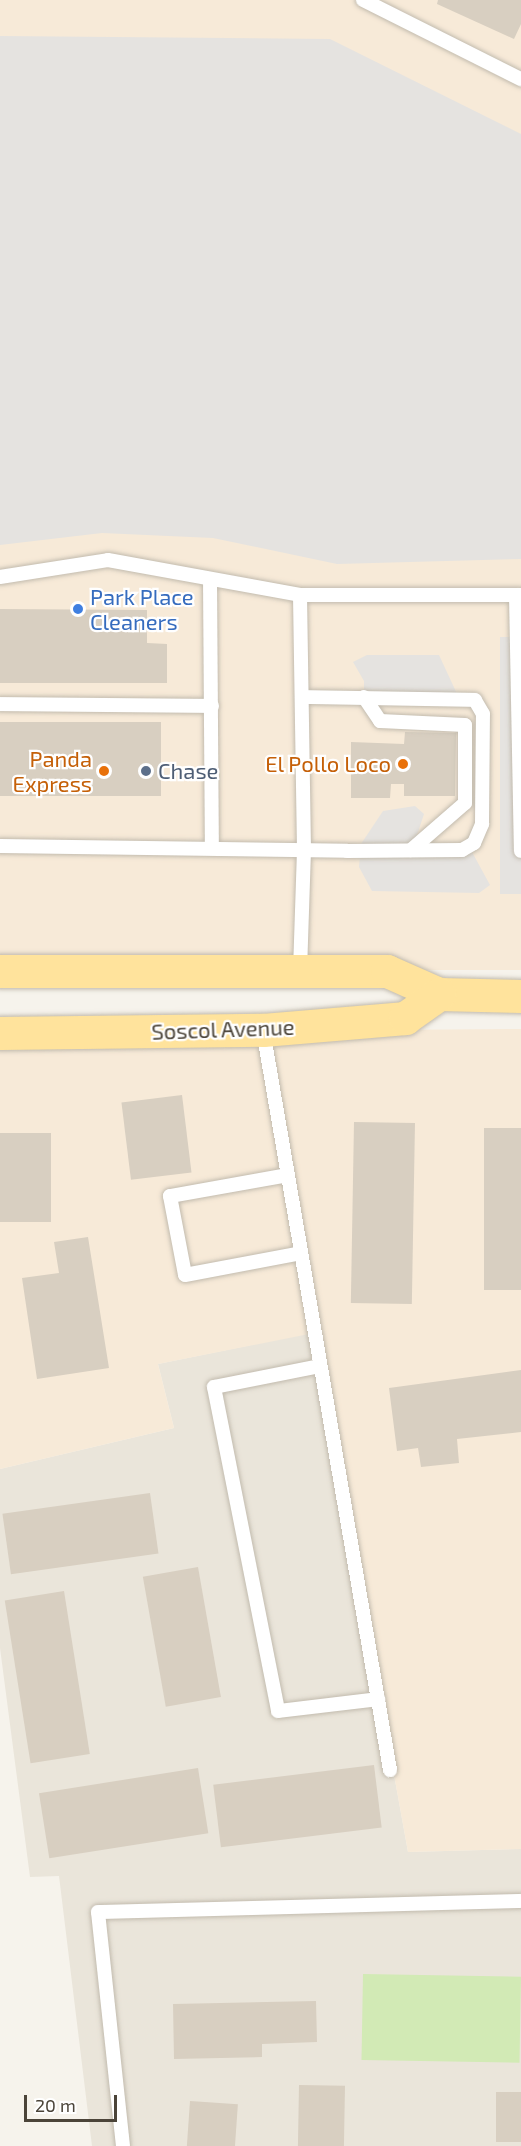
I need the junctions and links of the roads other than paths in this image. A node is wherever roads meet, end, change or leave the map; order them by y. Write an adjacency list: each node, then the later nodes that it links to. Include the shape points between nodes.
1 (363, 0): 2 (lane)
2 (521, 79)
3 (0, 577): 4 (lane, via 108,560)
4 (210, 579): 5 (lane); 10 (lane)
5 (300, 595): 6 (lane); 7 (lane)
6 (518, 595): 15 (lane)
7 (303, 697): 8 (lane); 13 (lane)
8 (364, 697): 14 (lane, via 380,721 465,725 465,803); 14 (lane, via 458,696 475,700 483,714 482,825 474,843 462,850)
9 (0, 704): 10 (lane)
10 (212, 706): 12 (lane)
11 (0, 846): 12 (lane)
12 (212, 847): 13 (lane)
13 (304, 850): 14 (lane); 17 (lane)
14 (411, 850)
15 (521, 851)
16 (0, 970): 17 (main road)
17 (300, 971): 18 (main road, via 387,971)
18 (439, 994): 19 (main road); 20 (main road, Soscol Avenue, via 405,1018)
19 (521, 996)
20 (262, 1030): 21 (main road, Soscol Avenue); 22 (lane)
21 (0, 1033)
22 (288, 1176): 23 (lane); 23 (lane, via 170,1196 185,1275)
23 (301, 1253): 24 (lane)
24 (320, 1366): 25 (lane); 25 (lane, via 214,1387 278,1711)
25 (378, 1700): 26 (lane)
26 (390, 1770)
27 (521, 1901): 28 (lane, via 98,1912)
28 (123, 2146)

